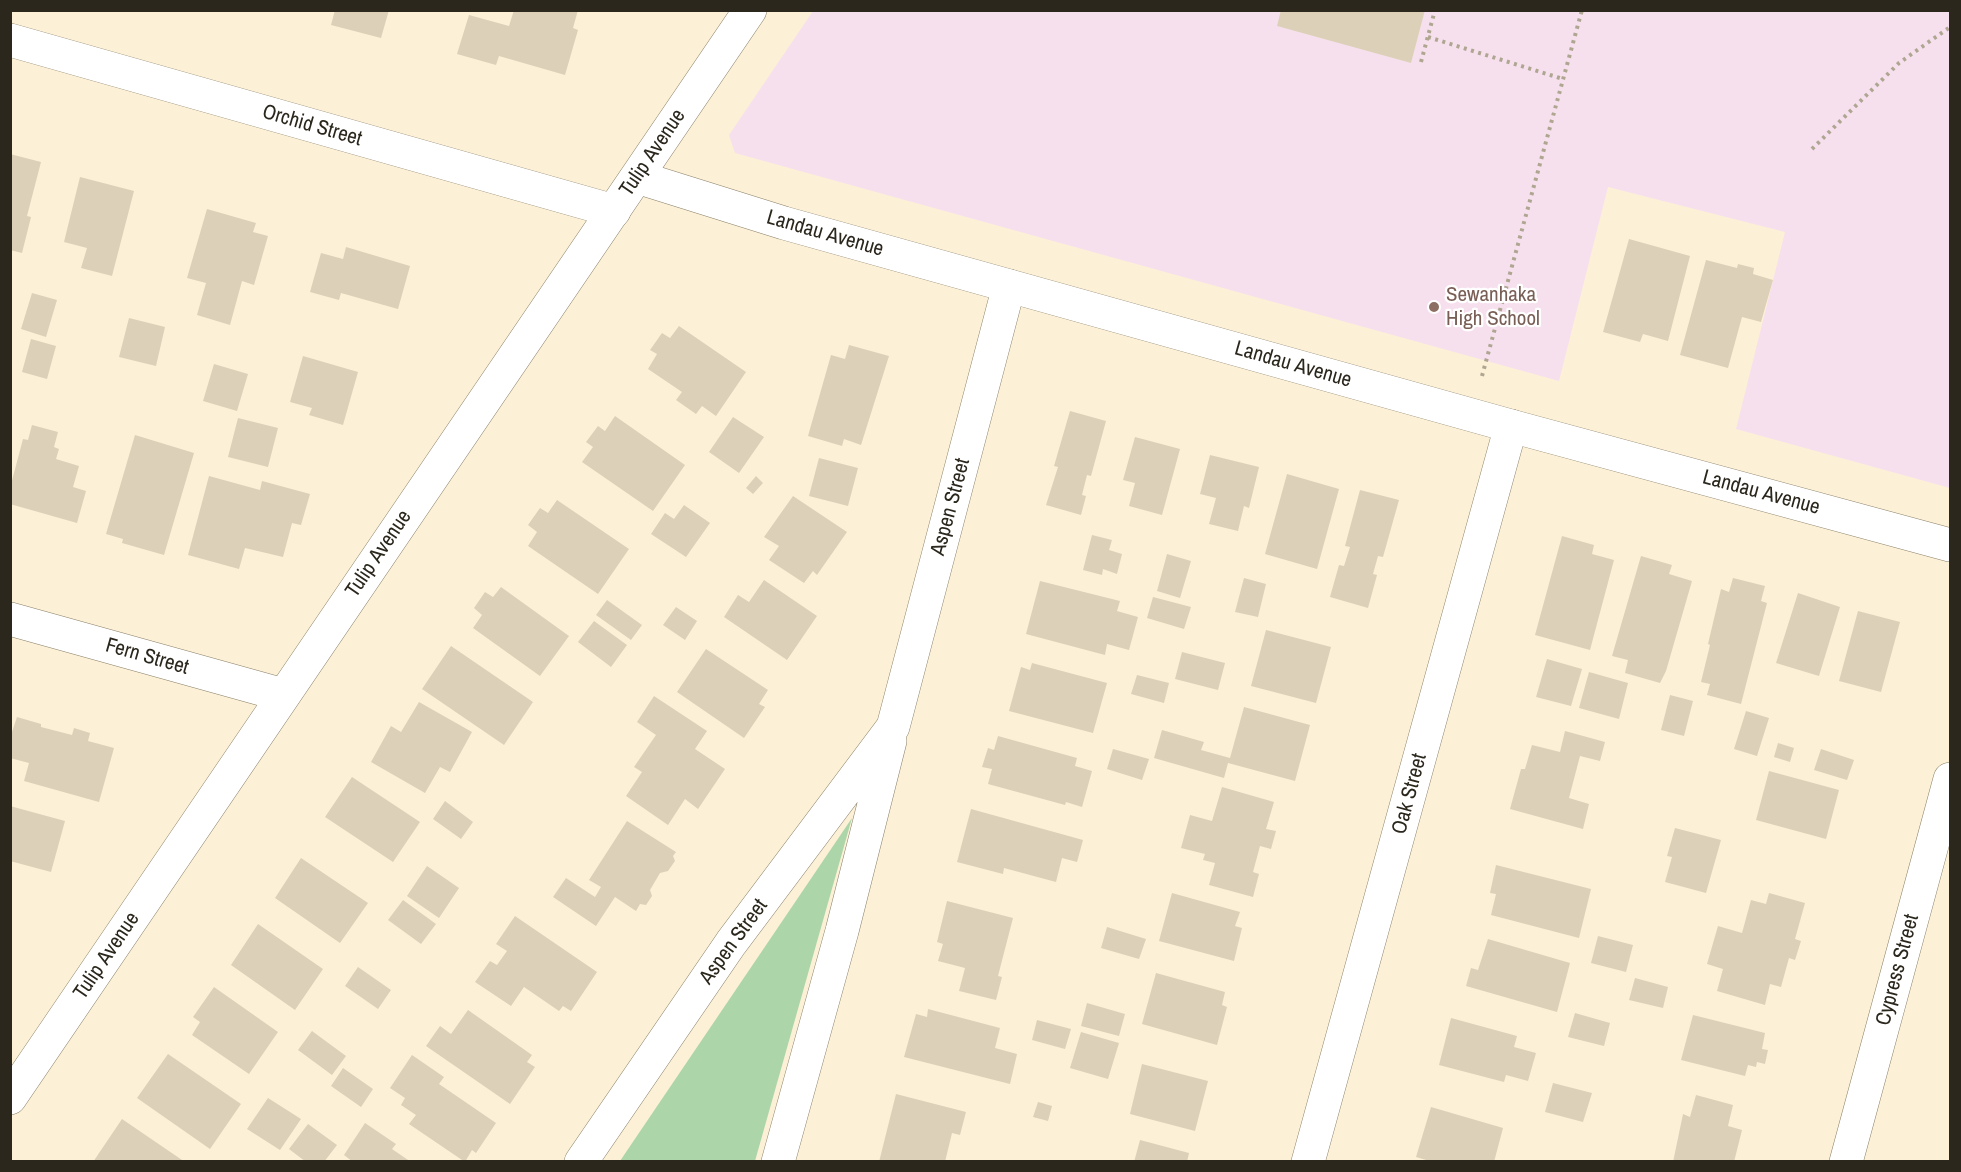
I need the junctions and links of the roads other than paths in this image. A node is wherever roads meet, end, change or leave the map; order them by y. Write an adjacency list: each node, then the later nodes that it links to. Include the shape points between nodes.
1 (750, 10): 3 (street, Tulip Avenue)
2 (10, 40): 4 (street, Orchid Street)
3 (637, 177): 4 (street, Tulip Avenue); 5 (street, Landau Avenue)
4 (614, 211): 9 (street, Tulip Avenue)
5 (1009, 286): 6 (street, Landau Avenue); 10 (street, Aspen Street)
6 (1511, 426): 7 (street, Landau Avenue); 15 (street, Oak Street)
7 (1950, 544)
8 (10, 619): 9 (street, Fern Street)
9 (283, 695): 12 (street, Tulip Avenue)
10 (893, 728): 13 (street, Aspen Street, via 731,943); 14 (street, Aspen Street)
11 (1950, 779): 16 (street, Cypress Street)
12 (10, 1098)
13 (581, 1161)
14 (778, 1161)
15 (1308, 1161)
16 (1846, 1161)

